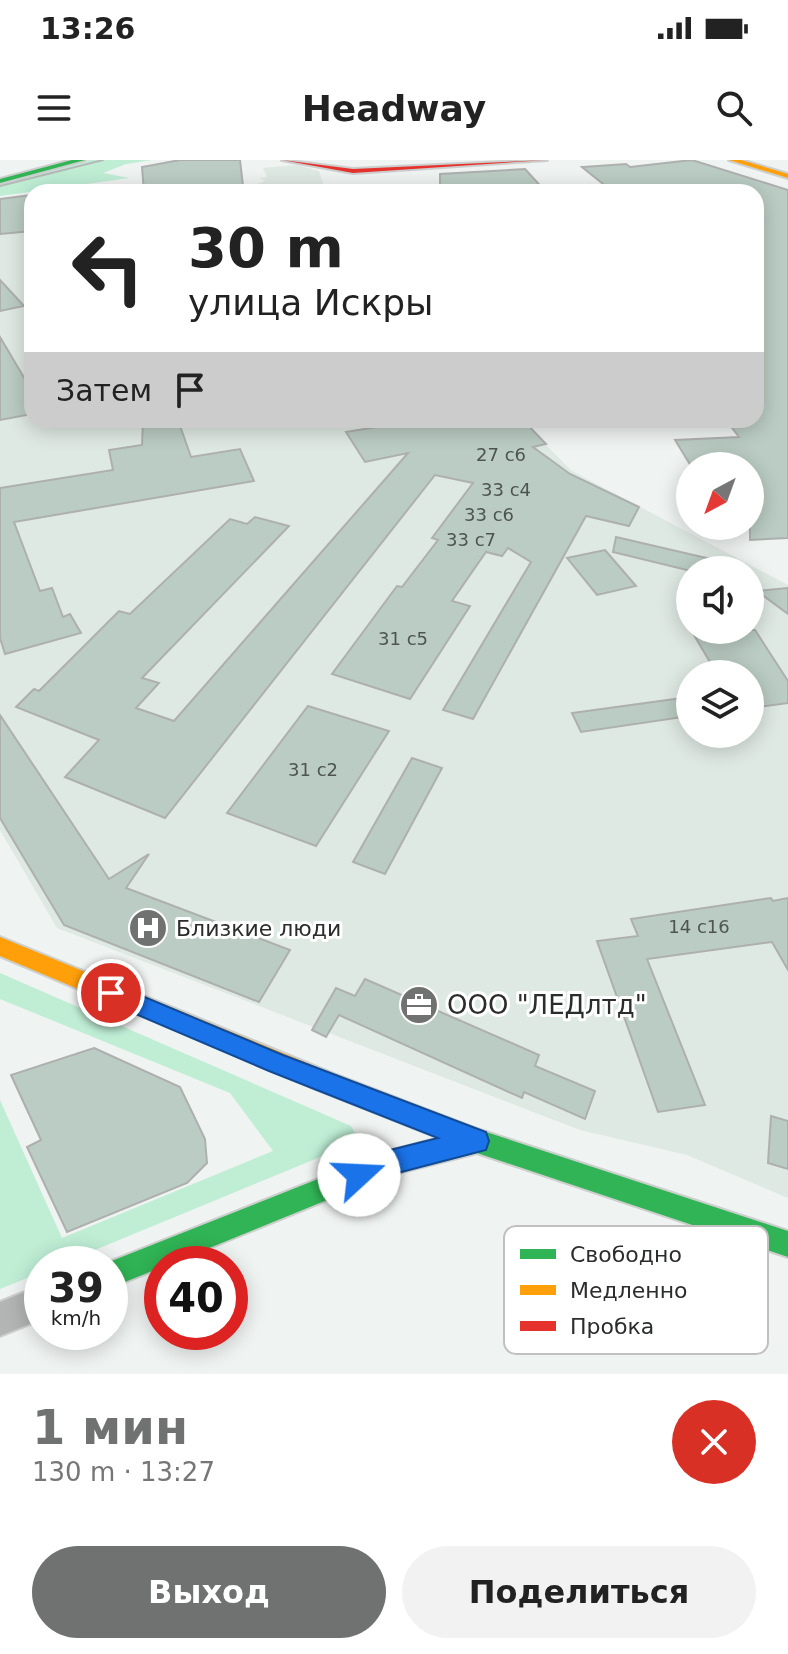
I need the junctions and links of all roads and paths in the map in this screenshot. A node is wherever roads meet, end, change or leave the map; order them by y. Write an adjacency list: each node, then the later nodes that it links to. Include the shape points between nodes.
1 (60, 160): 6 (street)
2 (81, 160): 8 (street)
3 (286, 160): 4 (street, via 343,171)
4 (543, 160)
5 (733, 160): 7 (street)
6 (0, 175)
7 (788, 176)
8 (0, 181)
9 (0, 946): 10 (street)
10 (477, 1141): 11 (street); 14 (street, via 386,1164)
11 (734, 1226)
12 (768, 1237): 13 (street)
13 (788, 1244)
14 (128, 1268)
15 (24, 1309): 16 (street)
16 (0, 1319)

